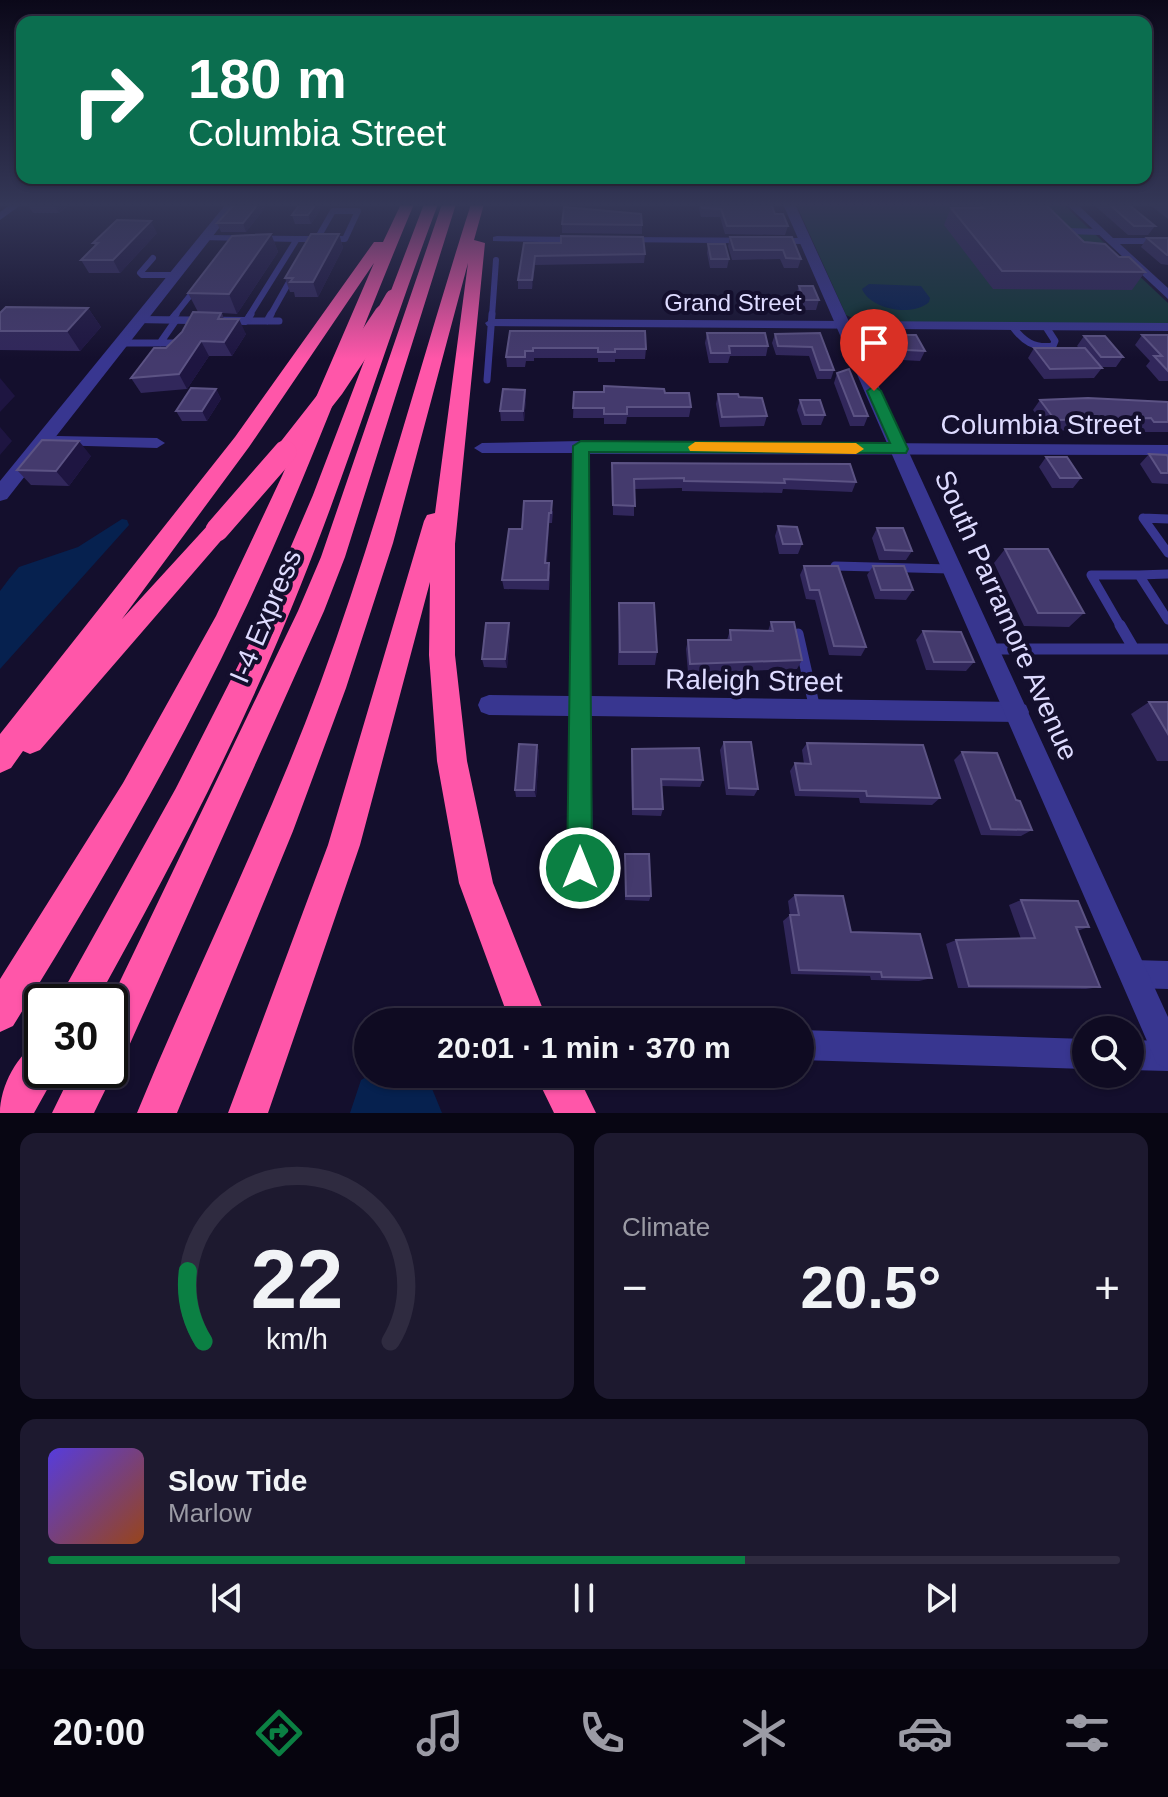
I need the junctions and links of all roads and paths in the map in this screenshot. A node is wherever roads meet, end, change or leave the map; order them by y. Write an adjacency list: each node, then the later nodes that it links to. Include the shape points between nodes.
1 (191, 256): 14 (street)
2 (286, 256): 20 (lane)
3 (370, 256): 54 (highway, via 242,442)
4 (384, 256): 62 (highway, via 285,496 214,644 85,878)
5 (410, 256): 17 (highway, I-4 Express)
6 (431, 256): 60 (highway, I-4 Express, via 316,598)
7 (462, 256): 72 (highway, via 381,544 324,707 260,875)
8 (481, 256): 36 (highway)
9 (812, 256): 24 (street, South Parramore Avenue)
10 (1126, 256): 16 (street)
11 (153, 258): 14 (lane, via 142,275)
12 (496, 260): 23 (lane)
13 (298, 266): 21 (lane)
14 (175, 275): 18 (street)
15 (203, 280): 19 (lane)
16 (1168, 295)
17 (393, 297): 55 (highway, bridge, via 340,386 272,469); 59 (highway, I-4 Express, bridge, via 286,590 215,740)
18 (139, 320): 19 (street); 28 (street)
19 (174, 320): 20 (street); 29 (lane)
20 (246, 321): 21 (lane)
21 (267, 321): 22 (lane)
22 (279, 321)
23 (491, 323): 24 (street, Grand Street); 31 (lane)
24 (845, 326): 25 (street, Grand Street); 35 (street, South Parramore Avenue)
25 (1012, 326): 26 (street, Grand Street); 26 (lane, via 1025,342 1045,348 1055,341)
26 (1046, 327): 27 (street, Grand Street)
27 (1168, 327)
28 (121, 343): 29 (lane); 32 (street)
29 (160, 343): 30 (lane)
30 (185, 343)
31 (487, 380)
32 (42, 441): 33 (street); 38 (street)
33 (157, 443)
34 (581, 446): 35 (street, Columbia Street); 36 (street, Columbia Street); 51 (street)
35 (900, 449): 37 (street, Columbia Street); 42 (street, South Parramore Avenue)
36 (468, 450): 61 (highway, via 443,544 442,655 452,761 476,883); 73 (highway, via 344,845)
37 (1168, 450)
38 (0, 494)
39 (1168, 519): 40 (lane, via 1143,518)
40 (1168, 553)
41 (835, 566): 42 (lane)
42 (954, 569): 47 (street, South Parramore Avenue)
43 (1168, 574): 44 (lane)
44 (1139, 575): 45 (lane); 48 (lane, via 1091,575)
45 (1168, 620)
46 (798, 634): 52 (lane)
47 (989, 649): 48 (lane); 53 (street, South Parramore Avenue)
48 (1134, 649): 49 (lane)
49 (1168, 649)
50 (489, 705): 51 (street, Raleigh Street)
51 (580, 706): 52 (street, Raleigh Street); 56 (street)
52 (815, 709): 53 (street, Raleigh Street)
53 (1018, 712): 57 (street, South Parramore Avenue)
54 (0, 758)
55 (0, 773)
56 (580, 868)
57 (1133, 974): 58 (street); 65 (street, South Parramore Avenue)
58 (1168, 975)
59 (86, 984)
60 (128, 1005)
61 (524, 1008)
62 (0, 1013)
63 (814, 1045): 64 (street)
64 (1072, 1054)
65 (1168, 1054): 66 (street)
66 (1144, 1055)
67 (26, 1088): 70 (highway)
68 (85, 1088): 71 (highway)
69 (563, 1088): 74 (highway)
70 (12, 1113)
71 (72, 1113)
72 (157, 1113)
73 (248, 1113)
74 (576, 1113)

